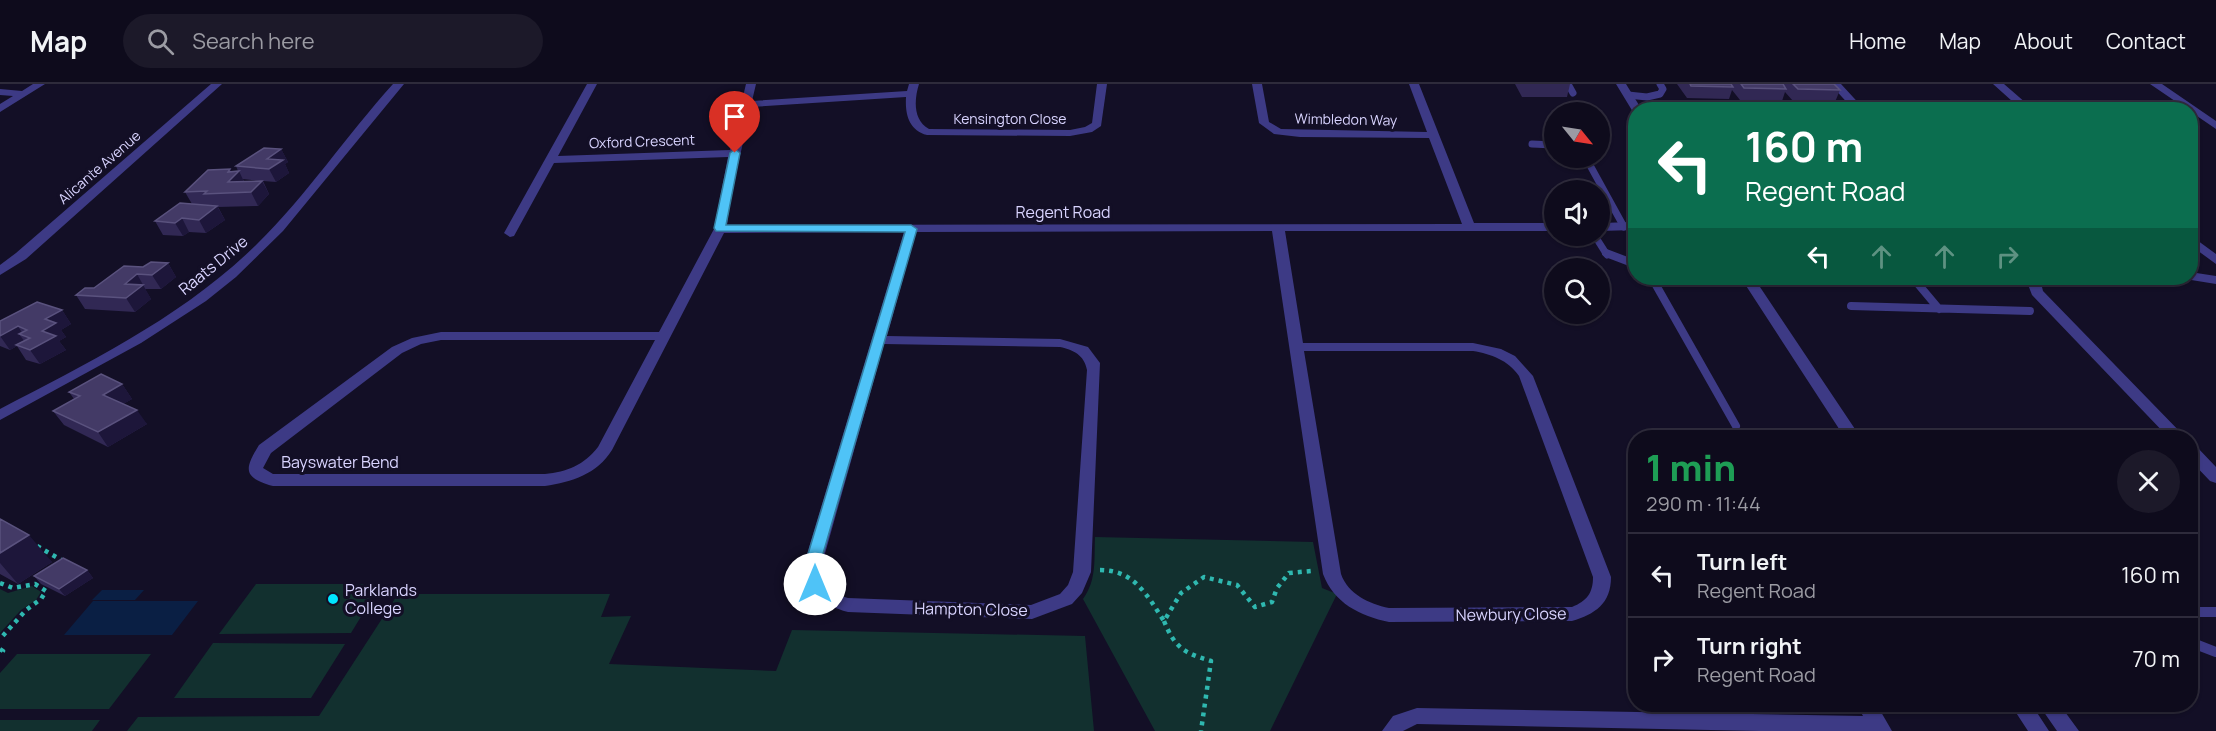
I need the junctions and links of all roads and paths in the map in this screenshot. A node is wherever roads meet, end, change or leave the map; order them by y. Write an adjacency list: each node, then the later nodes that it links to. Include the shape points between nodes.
1 (40, 84): 18 (street)
2 (217, 84): 47 (street, Alicante Avenue)
3 (399, 84): 60 (street, Raats Drive, via 274,233 234,272 150,332)
4 (592, 84): 32 (street, Oxford Crescent)
5 (751, 84): 24 (street)
6 (1102, 84): 15 (street, Kensington Close, via 1097,124 1070,133 927,132 913,122)
7 (1257, 84): 28 (street, Wimbledon Way, via 1264,123 1278,132)
8 (1414, 84): 28 (street)
9 (1568, 84): 17 (lane)
10 (1621, 84): 19 (street)
11 (1660, 84): 19 (lane, via 1660,94)
12 (1835, 84): 21 (street)
13 (1998, 84): 22 (street)
14 (2155, 84): 23 (street)
15 (912, 89): 24 (street, Kensington Close)
16 (0, 92): 18 (street)
17 (1573, 93)
18 (23, 94): 25 (street)
19 (1628, 95): 20 (street)
20 (1632, 102)
21 (1852, 102)
22 (2019, 102)
23 (2181, 102)
24 (747, 104): 31 (street)
25 (0, 109)
26 (2198, 114): 27 (street)
27 (2216, 126)
28 (1433, 135): 36 (street)
29 (1532, 144): 30 (lane)
30 (1544, 145)
31 (735, 153): 32 (street, Oxford Crescent); 39 (street)
32 (550, 160): 42 (street, Oxford Crescent)
33 (1592, 168): 34 (lane)
34 (1628, 224)
35 (1628, 226): 38 (street)
36 (1469, 227): 37 (street, Regent Road); 41 (street, Regent Road)
37 (1544, 227)
38 (1610, 227)
39 (720, 228): 40 (street, Regent Road); 57 (street, Bayswater Bend)
40 (911, 229): 41 (street, Regent Road); 58 (street, Hampton Close)
41 (1278, 229): 59 (street, Newbury Close)
42 (510, 233)
43 (2198, 245): 45 (street)
44 (1601, 246): 46 (lane, via 1607,255)
45 (2216, 260)
46 (1628, 262)
47 (0, 271)
48 (2198, 277): 49 (street)
49 (2216, 280)
50 (1656, 285): 61 (lane)
51 (1753, 285): 62 (street)
52 (1919, 285): 55 (lane)
53 (2035, 285): 63 (street, via 2037,292)
54 (1851, 306): 55 (lane)
55 (1939, 309): 56 (lane)
56 (2030, 311)
57 (664, 336): 57 (street, Bayswater Bend, via 604,450 591,465 569,476 544,480 273,480 255,470 265,449 389,355 417,341 441,336)
58 (879, 340): 70 (street, Hampton Close, via 1060,343 1078,347 1091,357 1094,370); 70 (street, Hampton Close, via 813,564 812,574 821,593 848,605 1032,612 1066,599)
59 (1297, 347): 71 (street, Newbury Close); 71 (street, Newbury Close, via 1473,347 1494,351 1514,361 1526,376 1603,586 1596,602 1572,614 1389,615 1373,612 1348,599)
60 (0, 416)
61 (1736, 426)
62 (1848, 430)
63 (2170, 430)
64 (2198, 461): 65 (street)
65 (2216, 477)
66 (32, 544): 67 (path)
67 (51, 554): 68 (path); 69 (path, via 63,560)
68 (44, 558)
69 (62, 565)
70 (1082, 572): 77 (path, via 1110,569 1130,575)
71 (1332, 574): 77 (path, via 1306,570 1289,573 1272,602 1256,607 1237,585 1204,577 1181,593)
72 (41, 578): 74 (path)
73 (0, 583): 74 (path, via 13,588)
74 (31, 584): 78 (path, via 46,591)
75 (2198, 612): 76 (lane)
76 (2216, 612)
77 (1164, 621): 88 (path, via 1172,641 1188,654 1211,661)
78 (0, 639)
79 (2198, 645): 81 (lane)
80 (0, 649): 82 (path)
81 (2216, 652)
82 (0, 654)
83 (1871, 712): 87 (street)
84 (2026, 712): 90 (street)
85 (2054, 712): 91 (street)
86 (1616, 725): 87 (street); 89 (street, via 1417,716 1404,719)
87 (1880, 728)
88 (1201, 731)
89 (1392, 731)
90 (2039, 731)
91 (2068, 731)

